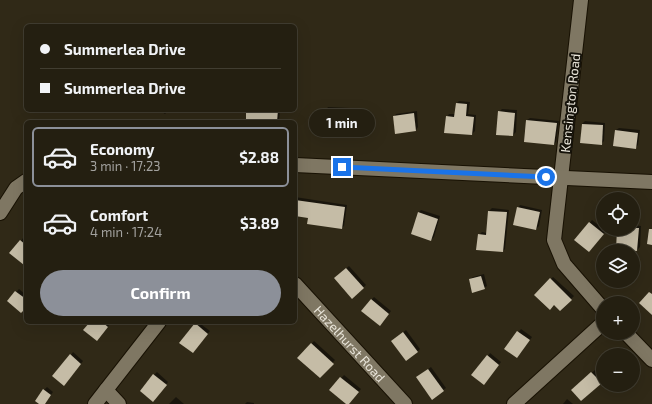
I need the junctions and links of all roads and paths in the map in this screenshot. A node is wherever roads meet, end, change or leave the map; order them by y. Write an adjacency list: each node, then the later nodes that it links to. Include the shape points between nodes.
1 (581, 0): 3 (street, Kensington Road)
2 (297, 165): 3 (street)
3 (562, 178): 5 (street); 8 (street, Kensington Road, via 554,240 564,264)
4 (24, 182): 6 (street, via 16,188)
5 (652, 182)
6 (0, 213)
7 (297, 286): 16 (street, Hazelhurst Road)
8 (596, 301)
9 (158, 324): 13 (street)
10 (596, 329): 17 (street)
11 (633, 340): 12 (street)
12 (652, 360)
13 (106, 390): 14 (street); 15 (street)
14 (95, 404)
15 (119, 404)
16 (405, 404)
17 (514, 404)

